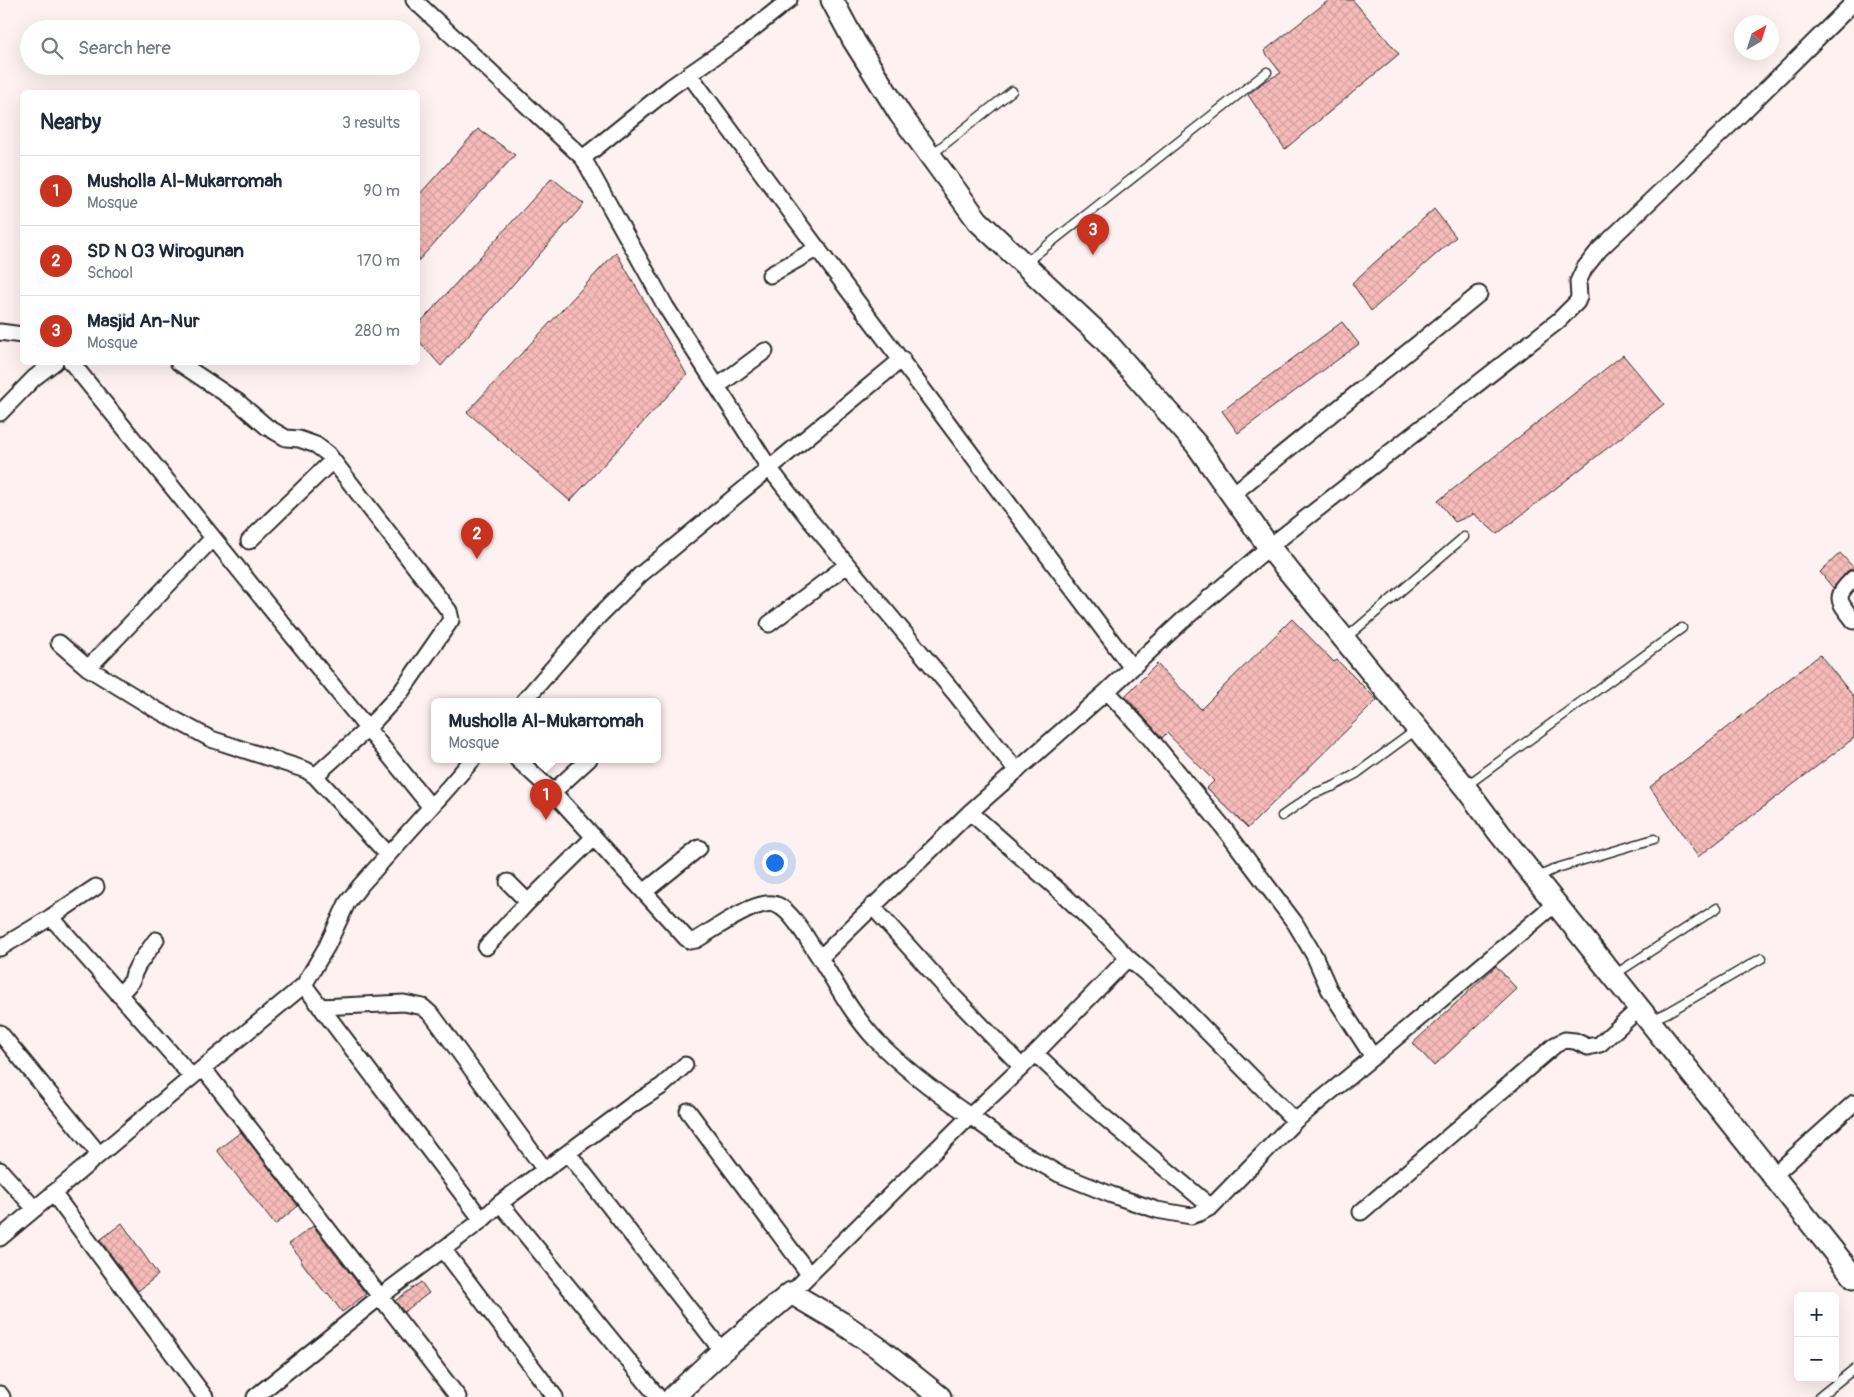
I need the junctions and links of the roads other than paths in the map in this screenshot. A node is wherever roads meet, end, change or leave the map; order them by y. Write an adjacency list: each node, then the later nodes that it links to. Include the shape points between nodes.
1 (414, 0): 9 (street)
2 (789, 0): 6 (street)
3 (832, 0): 8 (street, via 854,41)
4 (1852, 0): 29 (street, via 1854,2 1800,56 1599,250 1578,282 1577,302 1558,321)
5 (1266, 72): 11 (lane)
6 (689, 74): 9 (street); 10 (street)
7 (1012, 91): 8 (lane)
8 (929, 156): 11 (street, via 978,221)
9 (584, 158): 21 (street, via 666,307)
10 (818, 248): 12 (street); 17 (street)
11 (1023, 264): 25 (street, via 1132,369 1196,444)
12 (770, 275)
13 (1479, 294): 25 (street)
14 (0, 332): 15 (street)
15 (20, 335)
16 (765, 351): 21 (street)
17 (902, 359): 24 (street); 38 (street)
18 (51, 365): 22 (street)
19 (73, 365): 27 (street)
20 (182, 365): 23 (street, via 238,402 266,427 286,438 316,444)
21 (718, 386): 24 (street)
22 (0, 413)
23 (332, 461): 28 (street); 41 (street, via 442,601 451,620 401,692)
24 (770, 469): 30 (street); 40 (street, via 640,575 592,623)
25 (1233, 494): 29 (street)
26 (1464, 537): 35 (lane)
27 (213, 538): 37 (street); 41 (street)
28 (249, 542)
29 (1269, 547): 35 (street); 38 (street)
30 (847, 565): 33 (street); 46 (street)
31 (1854, 578): 32 (street, via 1839,595 1841,604)
32 (1854, 621)
33 (769, 624)
34 (1682, 628): 48 (lane)
35 (1344, 639): 42 (street)
36 (60, 643): 37 (street)
37 (88, 668): 47 (street, via 211,738 290,763)
38 (1132, 668): 39 (street)
39 (1107, 691): 46 (street); 79 (street, via 1223,827 1295,923 1329,989)
40 (527, 698)
41 (367, 729): 47 (street); 50 (street)
42 (1417, 729): 48 (street); 52 (lane, via 1356,774 1313,794)
43 (469, 763): 50 (street)
44 (521, 763): 49 (street)
45 (585, 763): 49 (street)
46 (1017, 772): 51 (street)
47 (315, 776): 56 (street)
48 (1464, 787): 57 (street)
49 (553, 792): 53 (street)
50 (430, 806): 56 (street)
51 (970, 812): 63 (street); 70 (street, via 1064,895)
52 (1282, 816)
53 (594, 837): 60 (street); 61 (street)
54 (1654, 839): 57 (lane, via 1557,868)
55 (699, 848): 60 (street)
56 (388, 855): 73 (street, via 347,903)
57 (1536, 878): 62 (street)
58 (508, 882): 61 (street)
59 (96, 886): 65 (street)
60 (644, 892): 69 (street, via 690,941 753,906 766,902 779,905)
61 (528, 902): 67 (street)
62 (1556, 903): 72 (street); 79 (street)
63 (872, 906): 69 (street); 81 (street)
64 (1717, 908): 72 (lane)
65 (50, 917): 68 (street); 74 (street)
66 (156, 940): 74 (street, via 138,965 132,982)
67 (486, 947)
68 (0, 948)
69 (820, 958): 85 (street, via 876,1040)
70 (1128, 958): 78 (street); 86 (street, via 1169,993)
71 (1762, 958): 76 (lane, via 1667,1013)
72 (1614, 976): 76 (street)
73 (304, 985): 75 (street); 82 (street)
74 (119, 995): 82 (street)
75 (320, 1007): 90 (street, via 404,1003 423,1007 433,1016); 97 (street)
76 (1645, 1014): 91 (street); 96 (street, via 1600,1044 1588,1046 1565,1040 1555,1045)
77 (0, 1034): 88 (street)
78 (1036, 1054): 81 (street); 94 (street, via 1136,1145)
79 (1373, 1057): 86 (street)
80 (685, 1065): 87 (street, via 662,1086)
81 (1022, 1067): 85 (street)
82 (197, 1072): 88 (street); 103 (street)
83 (1854, 1102): 91 (street)
84 (688, 1111): 100 (street)
85 (965, 1120): 94 (street, via 1059,1174 1112,1195 1157,1210 1191,1216); 100 (street)
86 (1295, 1120): 94 (street)
87 (568, 1153): 90 (street); 104 (street)
88 (99, 1154): 92 (street)
89 (0, 1170): 95 (street)
90 (544, 1170): 93 (street)
91 (1773, 1176): 101 (street)
92 (53, 1193): 95 (street); 107 (street)
93 (500, 1203): 97 (street); 111 (street)
94 (1211, 1207)
95 (35, 1209): 98 (street)
96 (1361, 1212)
97 (482, 1220): 99 (street)
98 (0, 1238)
99 (443, 1249): 103 (street); 110 (street)
100 (809, 1274): 102 (street)
101 (1854, 1277)
102 (791, 1293): 104 (street); 112 (street, via 877,1347)
103 (381, 1296): 108 (street); 109 (street)
104 (722, 1351): 106 (street)
105 (1854, 1369): 113 (lane)
106 (679, 1395)
107 (205, 1397)
108 (255, 1397)
109 (458, 1397)
110 (555, 1397)
111 (658, 1397)
112 (940, 1397)
113 (1819, 1397)

